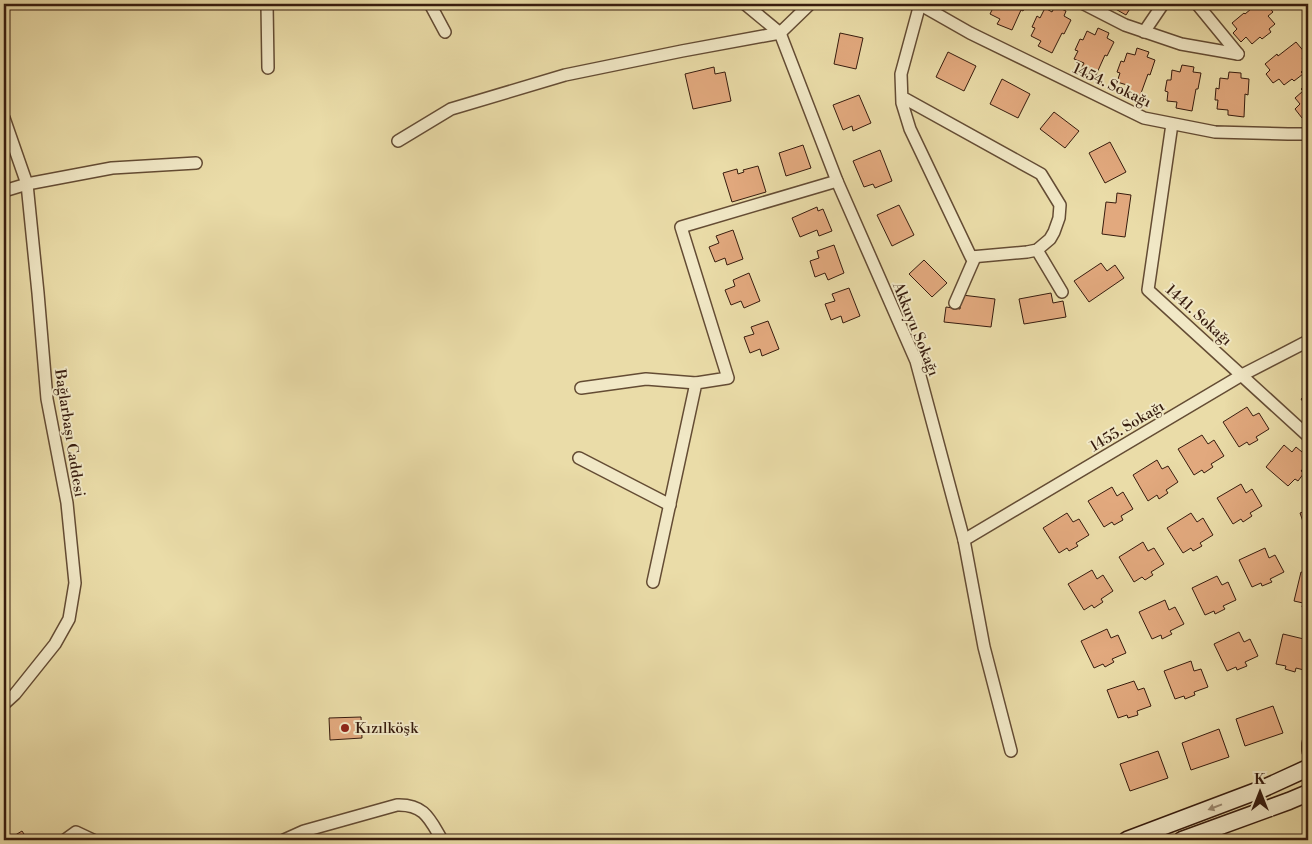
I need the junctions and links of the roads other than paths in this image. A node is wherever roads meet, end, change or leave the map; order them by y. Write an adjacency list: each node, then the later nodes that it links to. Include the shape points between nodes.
1 (267, 4): 12 (street)
2 (430, 4): 9 (street)
3 (745, 4): 11 (street, Akkuyu Sokağı)
4 (810, 4): 11 (street)
5 (919, 4): 13 (street, via 901,74); 15 (street, 1454. Sokağı, via 970,33 1144,118)
6 (1084, 4): 10 (street, via 1125,26)
7 (1163, 4): 10 (street)
8 (1196, 4): 10 (street, via 1238,54 1181,44)
9 (445, 32)
10 (1144, 32)
11 (780, 34): 17 (street, via 565,75 450,109); 19 (street, Akkuyu Sokağı)
12 (268, 68)
13 (902, 97): 22 (street, via 1041,174 1060,205 1059,218 1050,240); 23 (street, via 910,130 970,257)
14 (4, 118): 20 (street, Bağlarbaşı Caddesi)
15 (1172, 124): 16 (street, 1454. Sokağı, via 1215,132); 27 (street, 1441. Sokağı, via 1148,290)
16 (1308, 134)
17 (398, 141)
18 (196, 163): 20 (street, via 112,168)
19 (837, 181): 28 (street, via 681,227 728,378); 33 (street, Akkuyu Sokağı, via 916,361)
20 (27, 184): 21 (street); 35 (street, Bağlarbaşı Caddesi, via 47,399 66,503 75,583 68,619 55,644)
21 (4, 191)
22 (1037, 250): 23 (street); 24 (street)
23 (975, 257): 25 (street)
24 (1062, 292)
25 (955, 303)
26 (1308, 341): 27 (street, 1455. Sokağı)
27 (1242, 375): 30 (street, 1441. Sokağı); 33 (street, 1455. Sokağı)
28 (696, 383): 29 (street, via 646,379); 32 (street)
29 (581, 388)
30 (1308, 436)
31 (579, 458): 32 (street)
32 (670, 505): 34 (street)
33 (964, 540): 37 (street, Akkuyu Sokağı, via 984,647)
34 (653, 582)
35 (4, 704)
36 (1308, 743): 38 (street)
37 (1011, 751)
38 (1308, 751)
39 (1308, 768): 45 (street, one-way to 45, via 1262,789)
40 (1308, 793): 46 (street)
41 (65, 840): 42 (street, via 76,832)
42 (92, 840)
43 (284, 840): 44 (street, via 397,805 415,807 423,812)
44 (442, 840)
45 (1127, 840)
46 (1182, 840)

